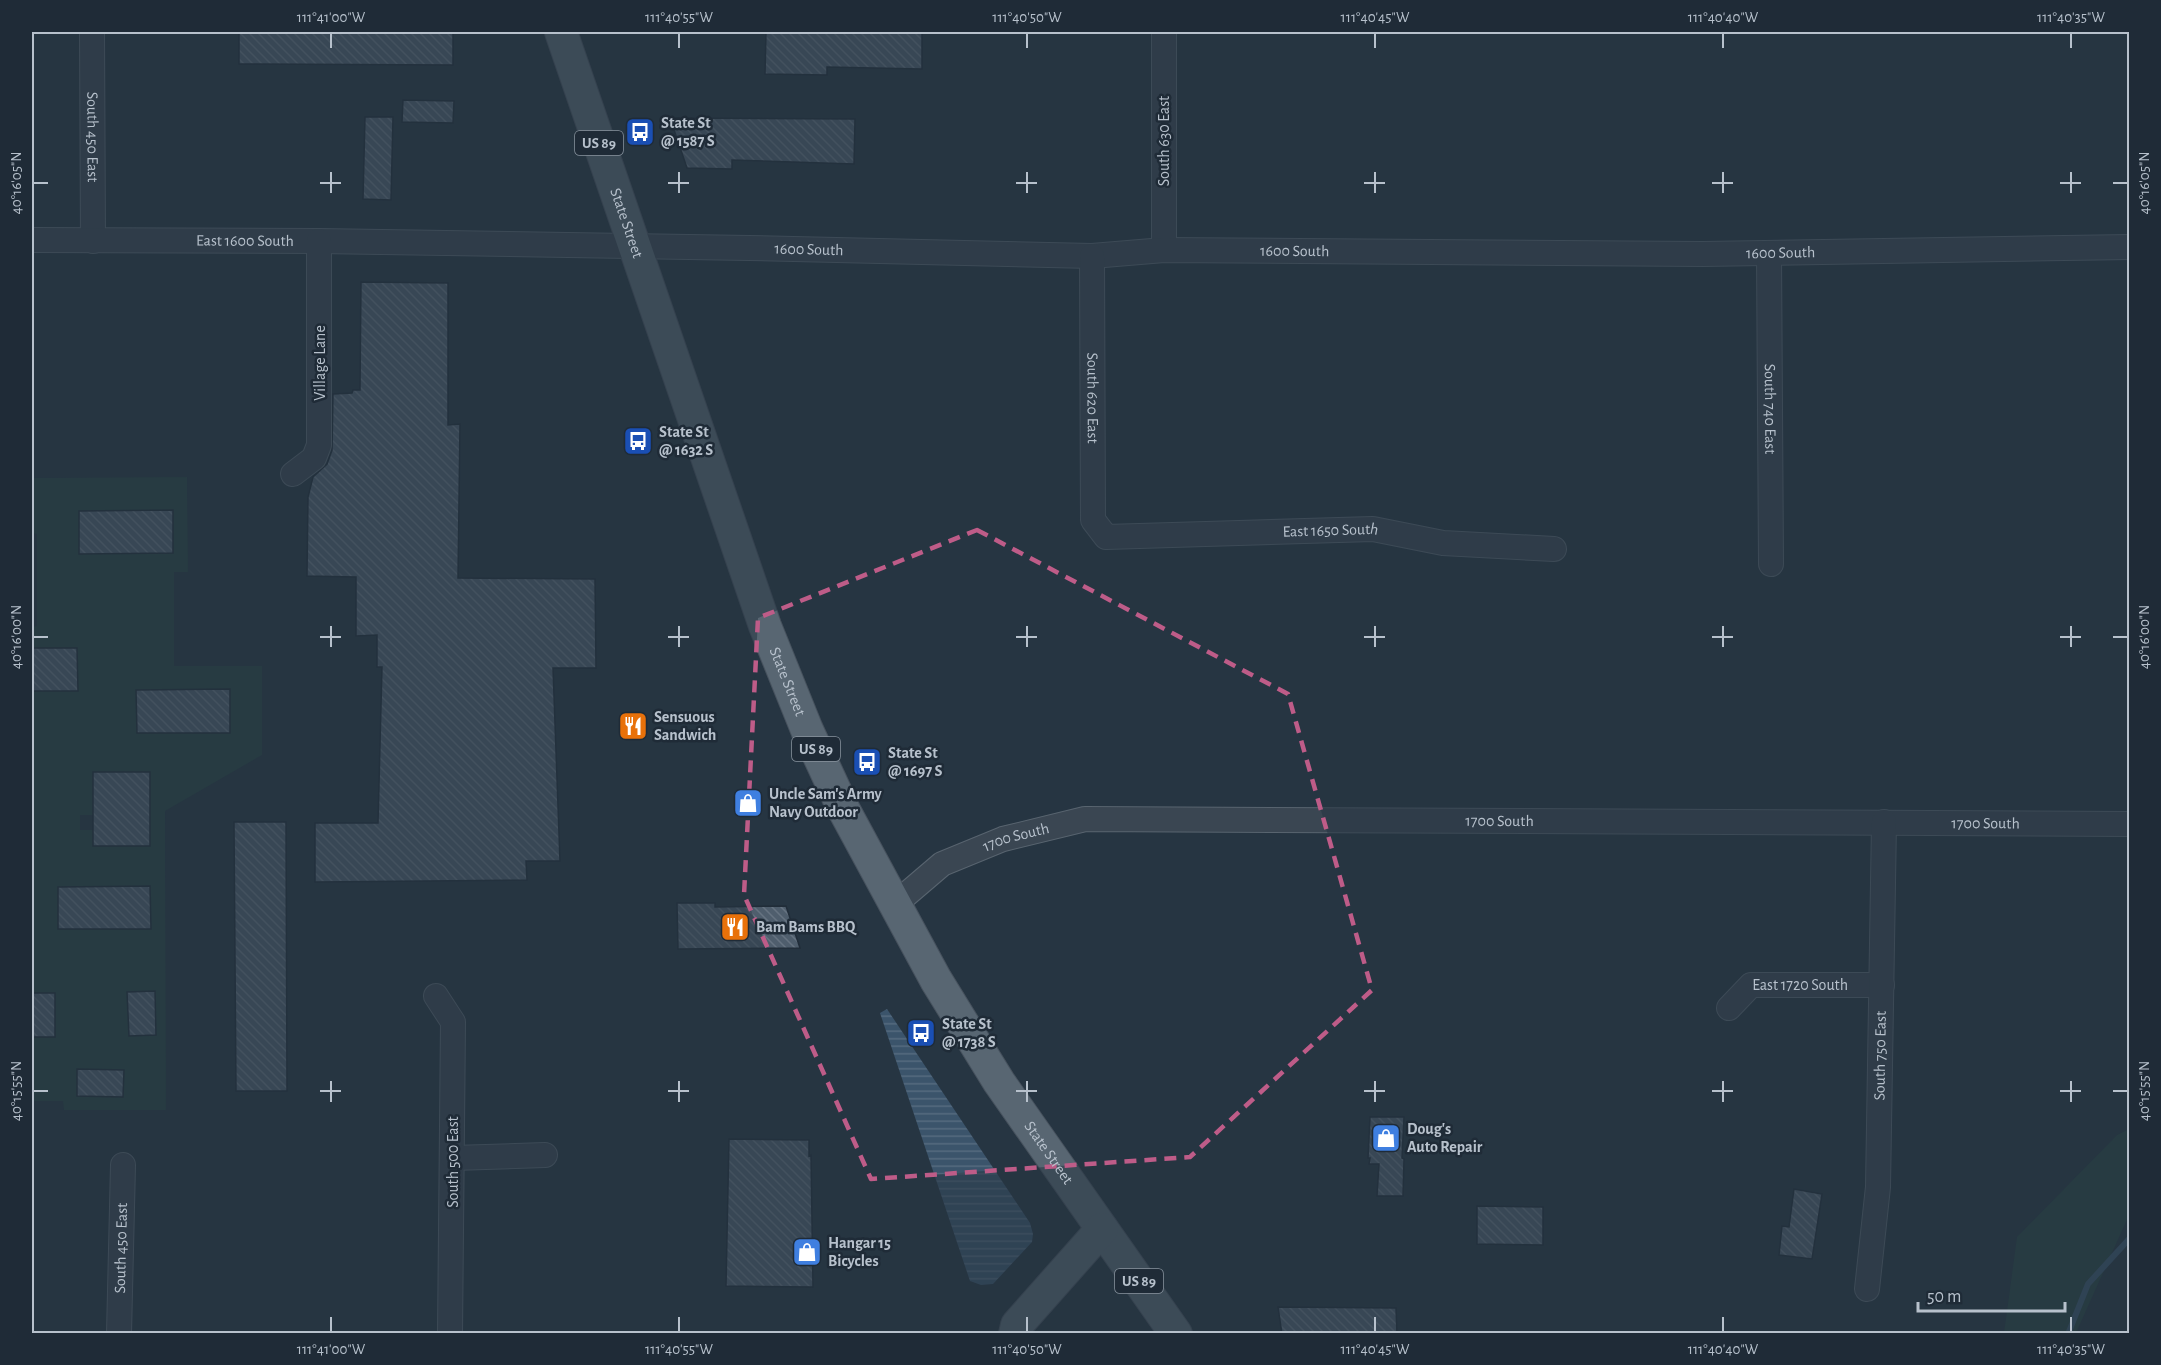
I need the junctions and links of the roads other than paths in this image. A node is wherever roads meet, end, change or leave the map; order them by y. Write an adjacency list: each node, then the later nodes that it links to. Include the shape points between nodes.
1 (92, 32): 5 (street, South 450 East)
2 (561, 32): 8 (main road, State Street / US 89)
3 (1164, 32): 10 (street, South 630 East)
4 (32, 240): 5 (street, East 1600 South)
5 (93, 241): 6 (street, East 1600 South)
6 (319, 241): 7 (street, East 1600 South); 13 (street, Village Lane, via 319,445 314,459)
7 (459, 244): 8 (street, 1600 South)
8 (634, 247): 12 (street, 1600 South); 19 (main road, State Street / US 89, via 765,626 839,800)
9 (2130, 247): 11 (street, 1600 South)
10 (1164, 250): 11 (street, 1600 South); 12 (street, 1600 South)
11 (1769, 253): 16 (street, South 740 East)
12 (1092, 256): 14 (street, South 620 East, via 1093,520)
13 (293, 474)
14 (1106, 537): 15 (street, East 1650 South, via 1373,529 1443,543)
15 (1554, 549)
16 (1771, 564)
17 (1884, 822): 18 (street, 1700 South); 19 (street, 1700 South, via 1085,819 1003,838 942,864); 20 (street, South 750 East)
18 (2130, 824)
19 (894, 905): 26 (main road, State Street / US 89, via 999,1082)
20 (1882, 985): 22 (street, East 1720 South, via 1751,985); 27 (street, South 750 East, via 1878,1187)
21 (436, 996): 24 (street, South 500 East, via 453,1022)
22 (1729, 1008)
23 (545, 1155): 24 (street)
24 (453, 1158): 29 (street, South 500 East)
25 (123, 1165): 28 (street, South 450 East)
26 (1102, 1229): 30 (main road, via 1017,1324); 31 (main road, State Street / US 89)
27 (1867, 1289)
28 (119, 1334)
29 (450, 1334)
30 (1015, 1334)
31 (1176, 1334)

